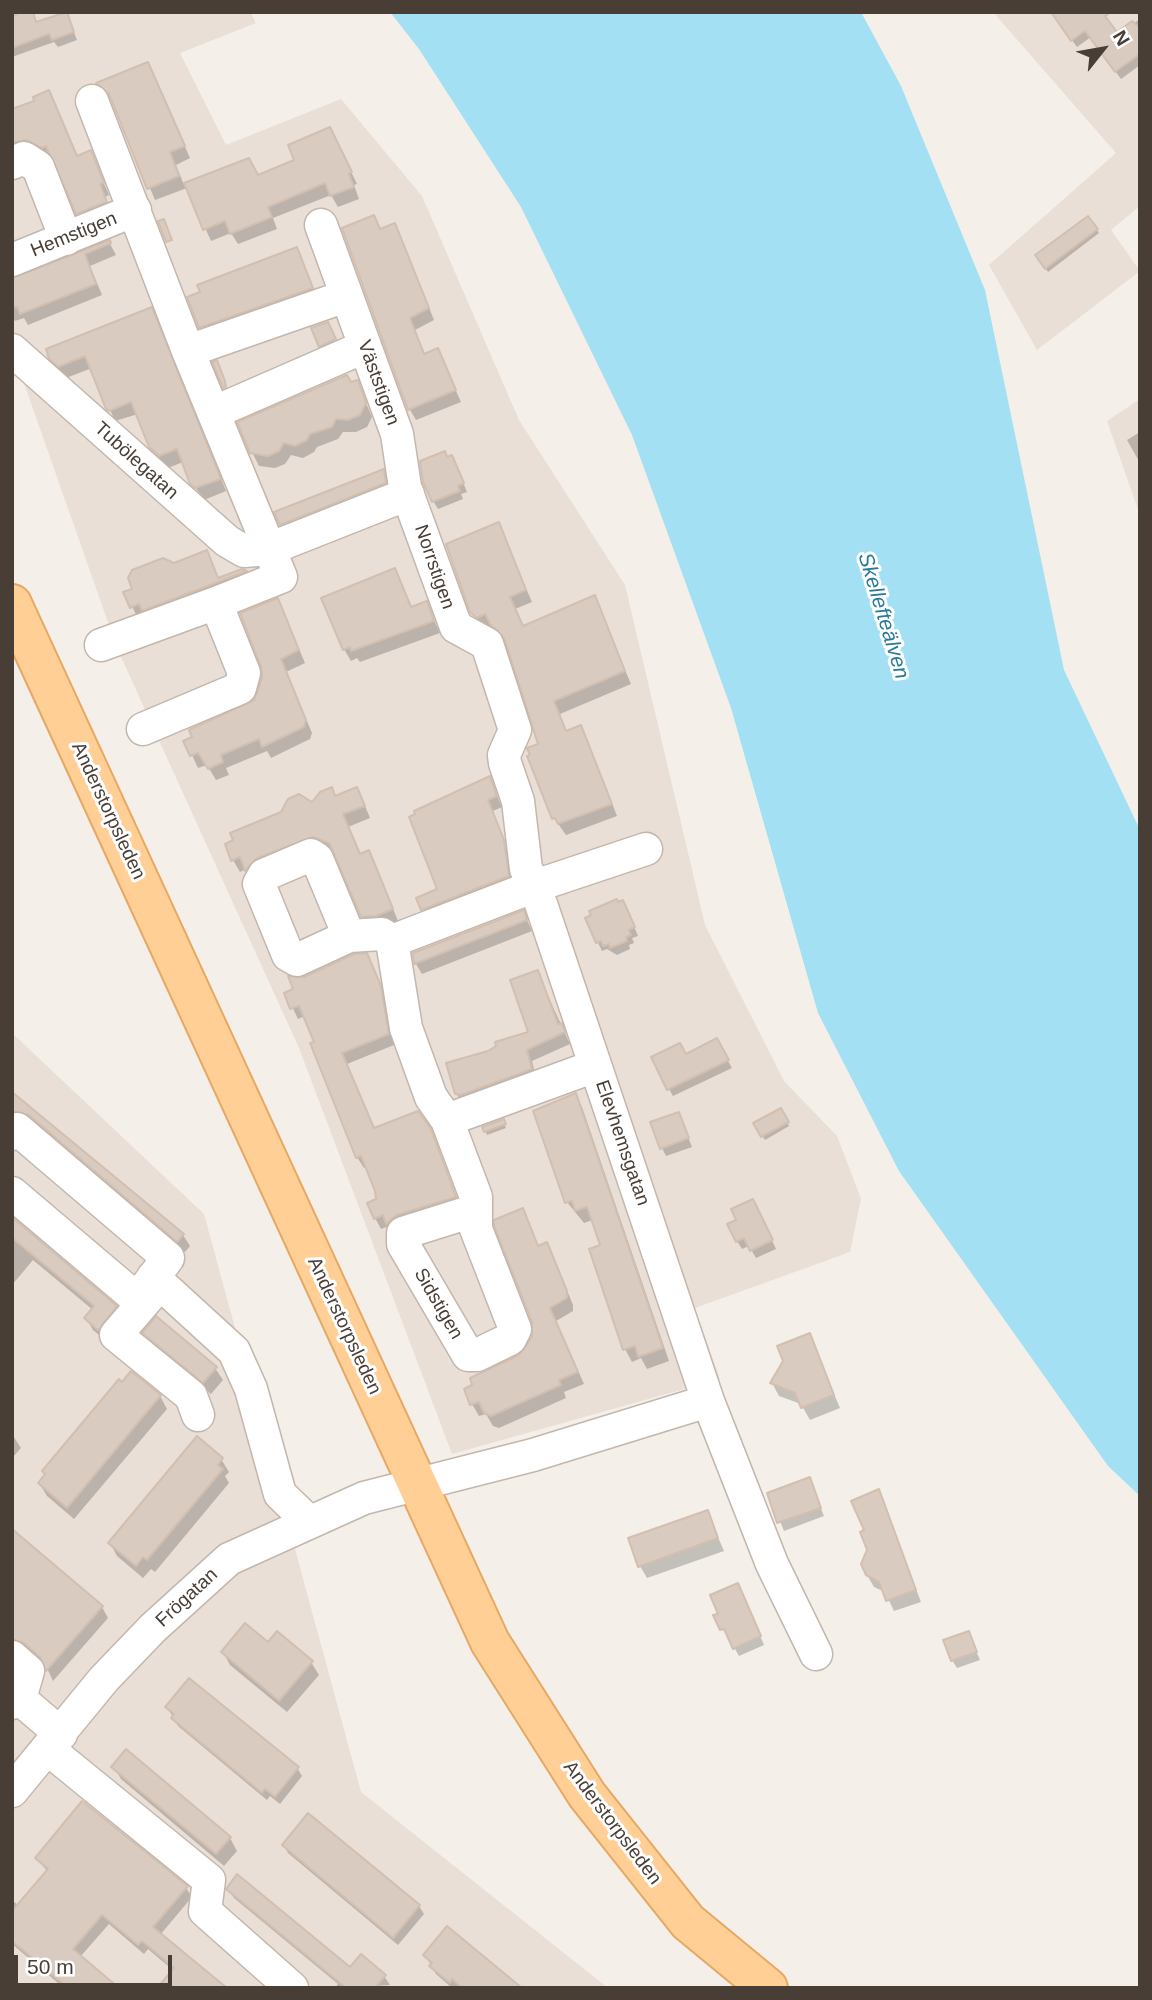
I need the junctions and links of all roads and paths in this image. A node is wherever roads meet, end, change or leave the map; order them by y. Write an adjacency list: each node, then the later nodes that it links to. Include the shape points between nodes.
1 (92, 101): 3 (street)
2 (12, 163): 5 (street, via 23,158 38,167)
3 (135, 210): 5 (street, Hemstigen); 10 (street)
4 (321, 225): 7 (street, Väststigen)
5 (65, 239): 6 (street, Hemstigen)
6 (12, 260)
7 (346, 296): 8 (street, Väststigen); 10 (street)
8 (364, 347): 11 (street); 12 (street, Väststigen, via 397,434 400,467)
9 (12, 350): 13 (street, Tubölegatan, via 201,519 244,551)
10 (188, 351): 11 (street)
11 (215, 412): 13 (street)
12 (411, 502): 13 (street); 19 (street, Norrstigen, via 456,627 487,644 515,730 505,763 518,801 526,869)
13 (275, 563): 14 (street)
14 (216, 603): 16 (street); 17 (street, via 244,673 240,688)
15 (12, 604): 30 (main road, Anderstorpsleden)
16 (101, 645)
17 (144, 729)
18 (646, 849): 19 (street)
19 (535, 886): 21 (street); 22 (street, Elevhemsgatan)
20 (349, 936): 21 (street, via 382,934)
21 (392, 941): 23 (street, Sidstigen, via 406,1028 431,1097)
22 (595, 1066): 23 (street); 28 (street, Elevhemsgatan)
23 (447, 1120): 26 (street, Sidstigen, via 476,1197)
24 (12, 1134): 27 (street, via 17,1129 168,1258)
25 (12, 1193): 27 (street, via 137,1298)
26 (476, 1210): 26 (street, Sidstigen, via 476,1229 515,1329 510,1339 468,1355 403,1244 403,1233)
27 (157, 1280): 29 (street, via 116,1335 191,1396); 31 (street, via 234,1351 251,1388 280,1494)
28 (708, 1401): 30 (street, via 533,1455); 32 (street, Elevhemsgatan, via 772,1564)
29 (198, 1415)
30 (417, 1482): 31 (street, Frögatan); 38 (main road, Anderstorpsleden, via 489,1642 587,1795 688,1922)
31 (309, 1522): 35 (street, Frögatan, via 229,1559 104,1679)
32 (816, 1654)
33 (12, 1657): 34 (street, via 28,1671)
34 (16, 1701): 35 (street)
35 (55, 1742): 36 (street, Frögatan); 37 (street, via 209,1880 205,1911)
36 (12, 1791)
37 (292, 1988)
38 (768, 1988)

